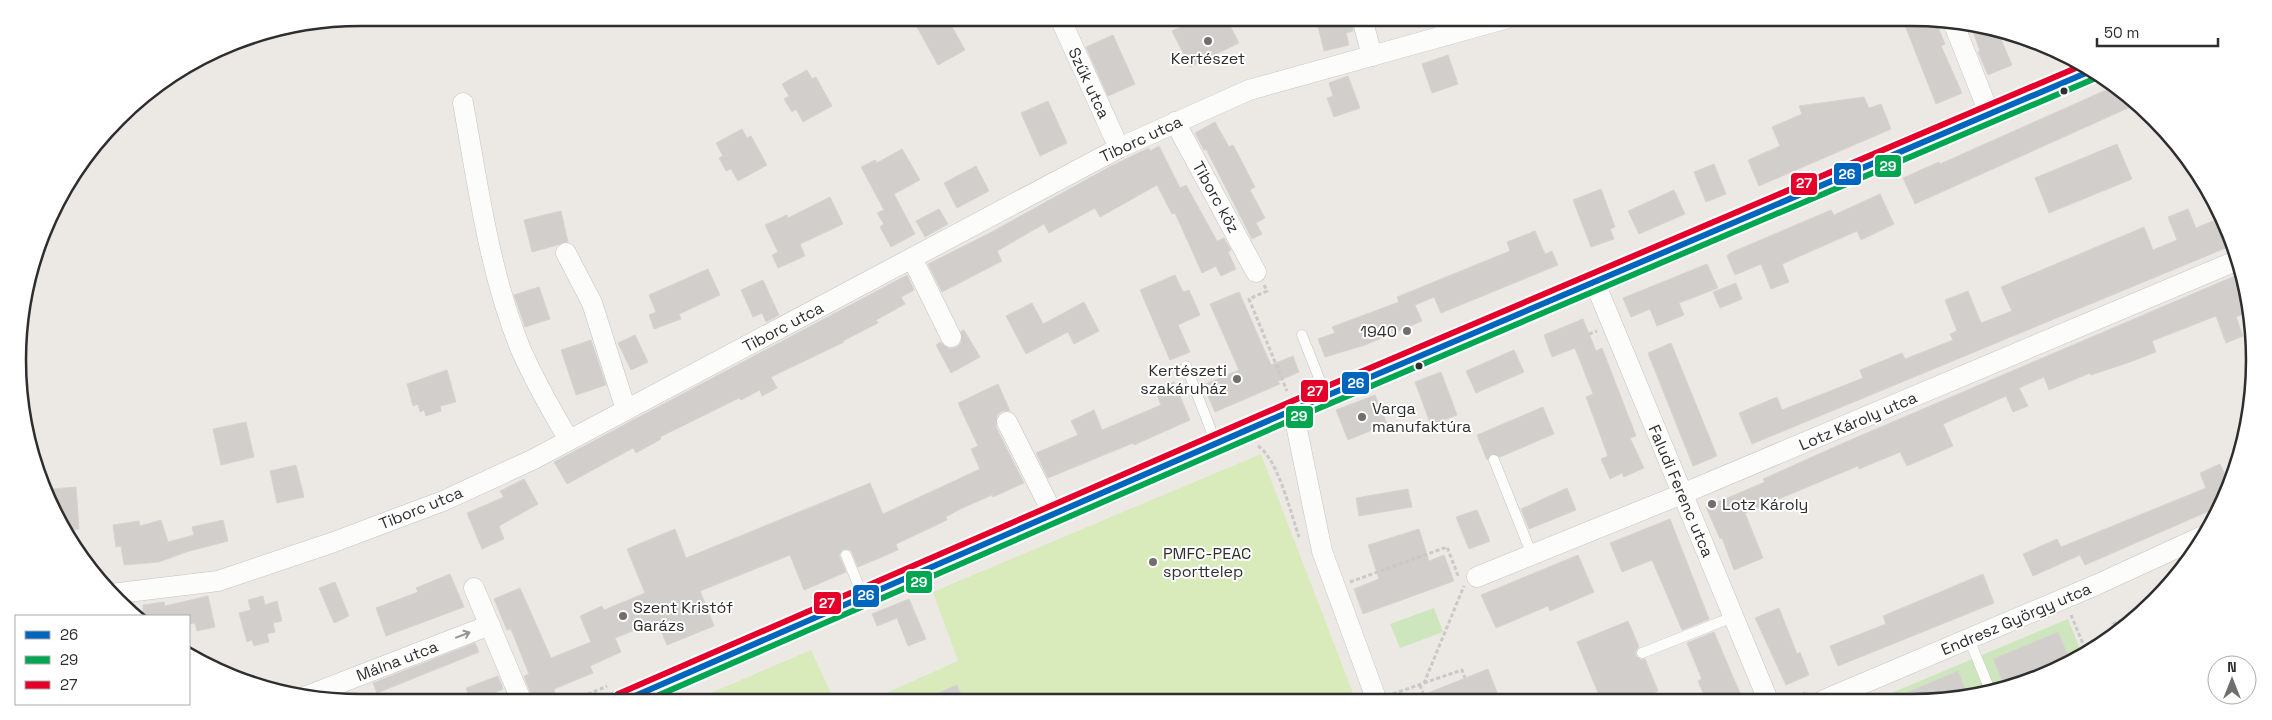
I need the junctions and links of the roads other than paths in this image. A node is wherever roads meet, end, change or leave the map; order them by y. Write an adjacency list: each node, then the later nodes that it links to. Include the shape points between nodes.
1 (1064, 26): 10 (street, Szűk utca)
2 (1364, 26): 5 (street)
3 (1445, 26): 5 (street, Tiborc utca)
4 (1956, 29): 8 (street)
5 (1372, 56): 9 (street, Tiborc utca, via 1249,90)
6 (2084, 74): 8 (street)
7 (463, 103): 23 (street, via 493,258 507,310 538,388)
8 (1989, 113): 15 (street)
9 (1175, 122): 10 (street, Tiborc utca); 14 (street, Tiborc köz)
10 (1119, 148): 12 (street, Tiborc utca)
11 (566, 253): 20 (street, via 592,303)
12 (912, 258): 17 (street); 20 (street, Tiborc utca)
13 (2231, 263): 26 (street, Lotz Károly utca)
14 (1256, 272)
15 (1595, 283): 19 (street); 26 (street, Faludi Ferenc utca)
16 (1302, 335): 19 (lane)
17 (951, 337)
18 (1186, 366): 24 (lane)
19 (1326, 396): 21 (street)
20 (626, 410): 23 (street, Tiborc utca)
21 (1293, 410): 24 (street); 43 (street, via 1322,551)
22 (1007, 422): 27 (street)
23 (569, 440): 33 (street, Tiborc utca, via 443,501 266,566 218,581)
24 (1216, 443): 27 (street)
25 (1494, 460): 29 (lane)
26 (1682, 494): 29 (street, Lotz Károly utca); 35 (street, Faludi Ferenc utca)
27 (1053, 514): 34 (street)
28 (2187, 550): 37 (street, Endresz György utca)
29 (1532, 554): 31 (street, Lotz Károly utca)
30 (846, 555): 34 (lane)
31 (1470, 582)
32 (474, 588): 36 (street)
33 (121, 593)
34 (863, 596): 42 (street)
35 (1734, 617): 38 (lane); 44 (street, Faludi Ferenc utca)
36 (490, 624): 40 (street, Málna utca, one-way to 36); 41 (street)
37 (1969, 639): 39 (lane); 45 (street, Endresz György utca)
38 (1642, 654)
39 (1988, 684)
40 (319, 691)
41 (519, 694)
42 (639, 694)
43 (1375, 694)
44 (1766, 694)
45 (1838, 694)

